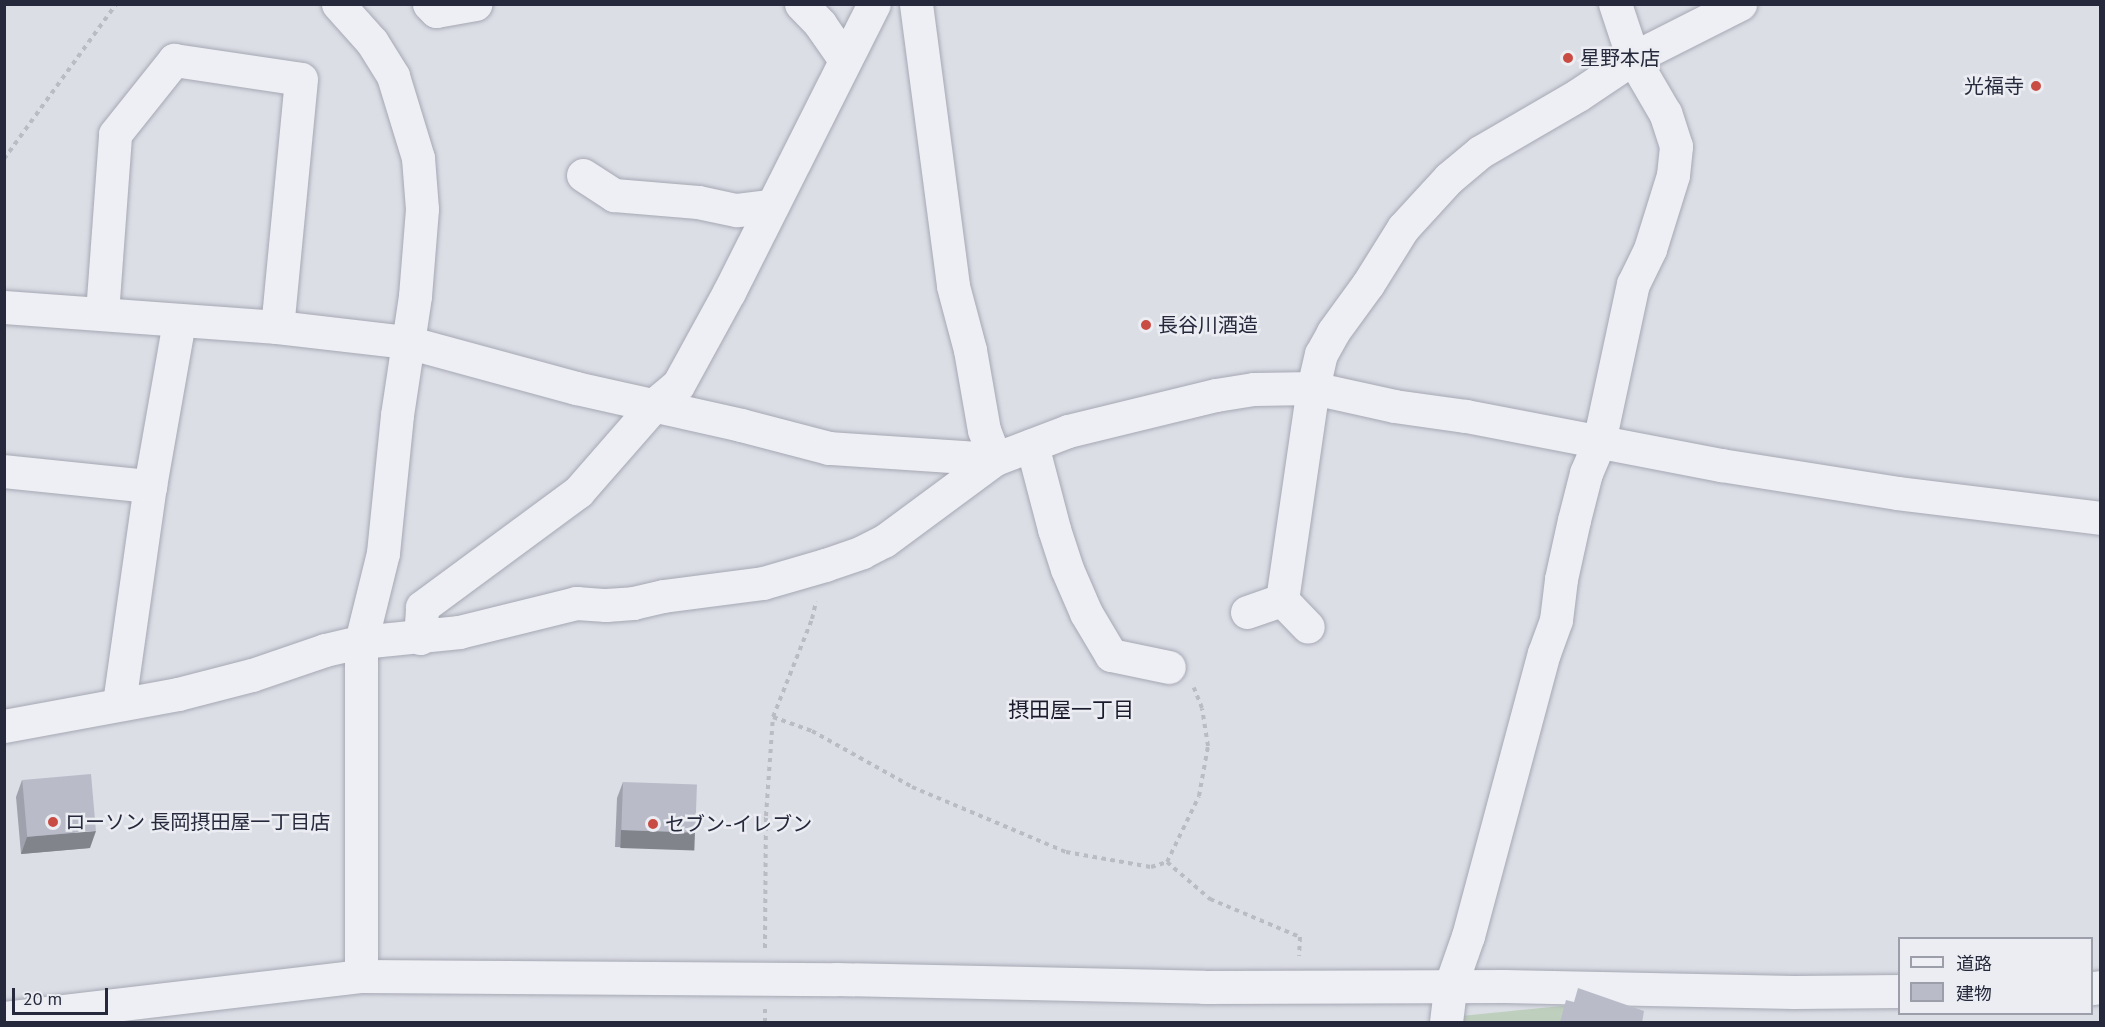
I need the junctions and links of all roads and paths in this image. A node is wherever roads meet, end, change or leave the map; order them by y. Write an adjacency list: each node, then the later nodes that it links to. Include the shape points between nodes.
1 (116, 4): 12 (path)
2 (338, 4): 19 (street, via 372,42 393,76 418,158 422,209)
3 (429, 4): 4 (street, via 436,11)
4 (475, 4)
5 (801, 4): 11 (street)
6 (874, 4): 11 (street)
7 (916, 4): 24 (street, via 953,286 970,350 984,430)
8 (1614, 4): 10 (street)
9 (1740, 4): 10 (street)
10 (1633, 58): 20 (street, via 1480,152 1449,178 1403,228 1333,332 1321,354); 22 (street, via 1665,113 1676,146 1673,176 1663,210 1633,284)
11 (845, 60): 14 (street)
12 (4, 159)
13 (583, 175): 14 (street, via 614,195 698,202 737,210)
14 (772, 206): 21 (street, via 678,385)
15 (4, 307): 16 (street)
16 (102, 313): 17 (street); 18 (street, via 115,134 174,60 301,79)
17 (179, 321): 18 (street); 26 (street)
18 (277, 327): 19 (street)
19 (407, 342): 21 (street, via 576,388); 33 (street, via 383,553)
20 (1313, 388): 22 (street); 23 (street, via 1254,389 1216,395 1068,431); 29 (street)
21 (655, 404): 24 (street, via 829,448); 32 (street, via 578,492 422,608)
22 (1599, 442): 27 (street, via 1846,485); 42 (street, via 1574,520 1556,620 1468,936)
23 (1032, 445): 24 (street); 34 (street, via 1067,569 1086,613 1111,655)
24 (995, 459): 28 (street, via 884,541)
25 (4, 471): 26 (street)
26 (150, 486): 35 (street)
27 (2100, 518)
28 (825, 565): 32 (street, via 763,582 633,603 576,603); 36 (path, via 812,619)
29 (1282, 600): 30 (street); 31 (street)
30 (1247, 612)
31 (1308, 627)
32 (420, 638): 33 (street)
33 (361, 642): 35 (street, via 178,694); 39 (street)
34 (1169, 667): 38 (path, via 1195,688 1209,746 1199,796)
35 (119, 703): 37 (street)
36 (773, 717): 38 (path, via 812,731 912,787 1066,852 1151,867); 40 (path, via 766,816)
37 (4, 726)
38 (1167, 862): 41 (path, via 1210,899 1300,937)
39 (361, 976): 40 (street); 44 (street)
40 (765, 980): 41 (street)
41 (1294, 987): 42 (street)
42 (1450, 987): 43 (street); 45 (street)
43 (1898, 991)
44 (4, 1018)
45 (1446, 1023)

